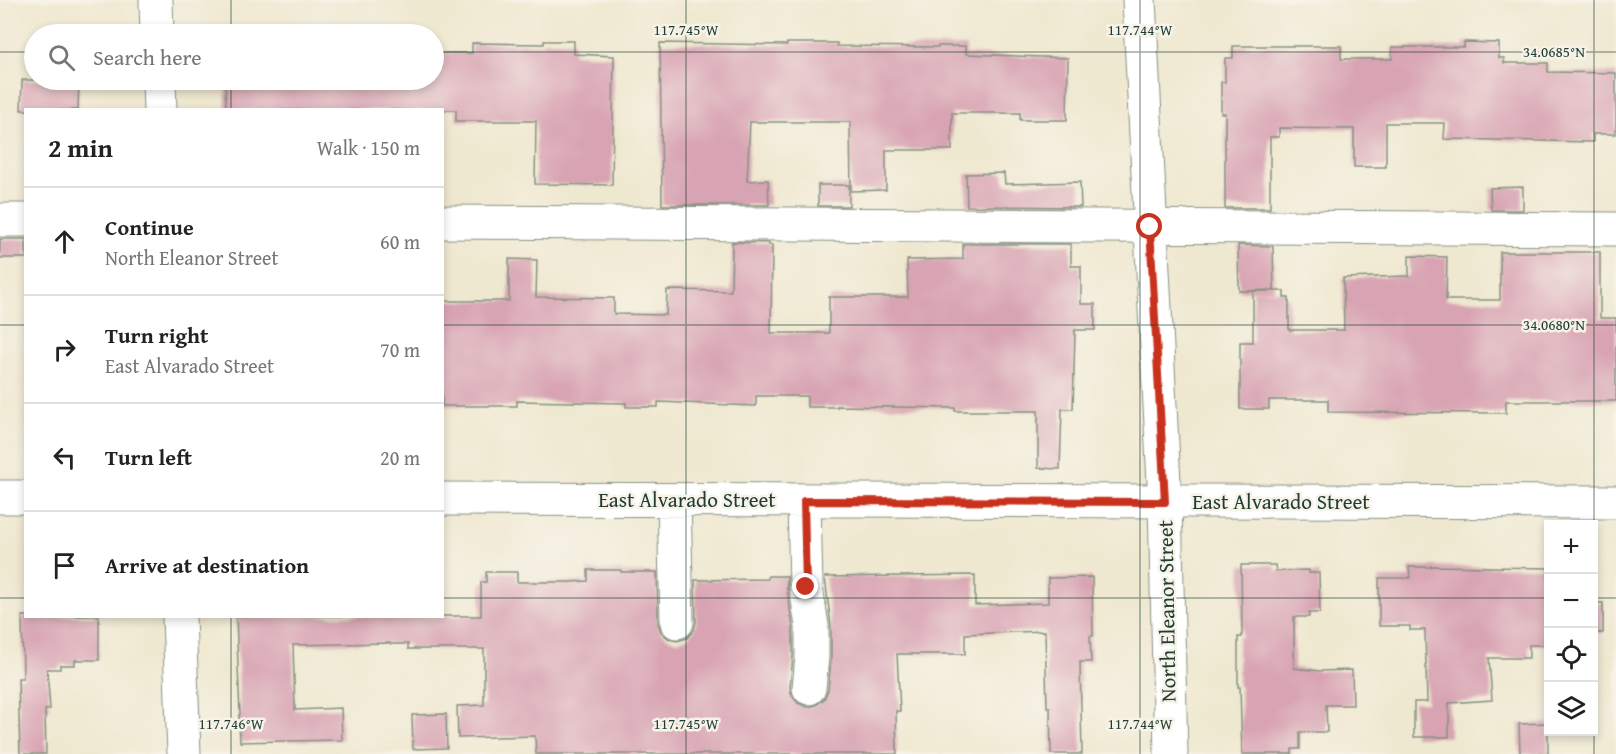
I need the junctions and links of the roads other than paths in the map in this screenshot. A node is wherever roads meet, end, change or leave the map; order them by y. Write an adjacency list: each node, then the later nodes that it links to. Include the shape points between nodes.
1 (156, 0): 3 (street)
2 (1139, 0): 9 (street, North Eleanor Street)
3 (157, 24)
4 (159, 90): 5 (street)
5 (160, 108)
6 (0, 219): 7 (street)
7 (24, 220)
8 (444, 222): 9 (street)
9 (1150, 227): 10 (street); 16 (street, North Eleanor Street)
10 (1616, 229)
11 (0, 497): 12 (street)
12 (24, 497)
13 (444, 499): 14 (street, East Alvarado Street)
14 (674, 500): 15 (street, East Alvarado Street); 19 (street)
15 (804, 501): 16 (street, East Alvarado Street); 20 (street, via 806,587 812,626)
16 (1165, 502): 17 (street, East Alvarado Street); 22 (street, North Eleanor Street)
17 (1616, 502)
18 (178, 618): 21 (street)
19 (677, 622)
20 (809, 687)
21 (184, 754)
22 (1171, 754)

